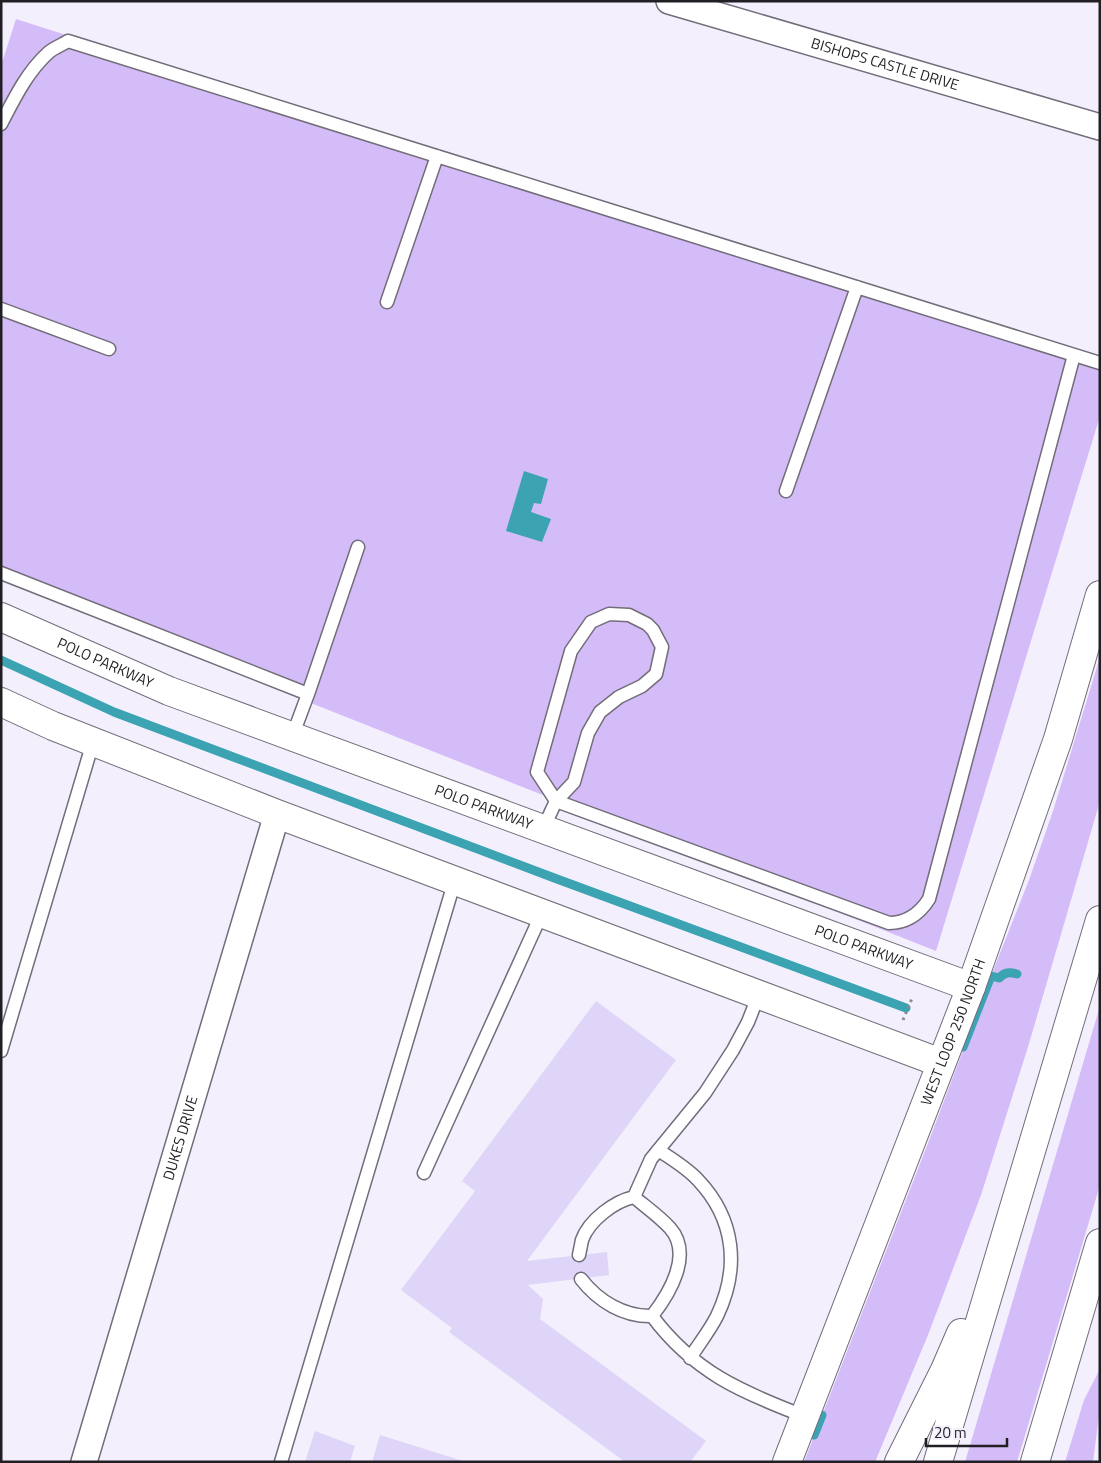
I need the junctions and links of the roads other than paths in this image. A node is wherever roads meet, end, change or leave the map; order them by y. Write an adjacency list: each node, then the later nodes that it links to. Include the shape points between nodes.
1 (669, 1): 3 (street, BISHOPS CASTLE DRIVE)
2 (1, 124): 4 (lane, via 31,72 49,52 68,41)
3 (1100, 127)
4 (437, 156): 5 (lane); 6 (lane)
5 (857, 287): 9 (lane); 11 (lane)
6 (387, 302)
7 (1, 309): 8 (lane)
8 (109, 349)
9 (1074, 355): 10 (lane); 20 (lane, via 929,899 923,908 899,923 889,923)
10 (1100, 363)
11 (786, 492)
12 (358, 547): 16 (lane)
13 (1, 573): 16 (lane)
14 (1100, 595): 26 (main road, WEST LOOP 250 NORTH, via 1058,739)
15 (1, 617): 18 (main road, POLO PARKWAY, via 169,691)
16 (308, 694): 18 (lane)
17 (1, 702): 19 (main road)
18 (292, 737): 22 (main road, POLO PARKWAY)
19 (93, 742): 21 (main road); 28 (lane)
20 (556, 801): 20 (lane, via 574,782 588,733 600,712 656,674 662,647 647,624 629,616 609,614 591,622 571,651 537,772); 22 (lane)
21 (277, 814): 23 (main road); 40 (street, DUKES DRIVE)
22 (543, 829): 26 (main road, POLO PARKWAY)
23 (455, 880): 24 (main road); 41 (lane)
24 (542, 913): 27 (main road); 31 (lane)
25 (1100, 920): 32 (main road)
26 (970, 987): 29 (main road, WEST LOOP 250 NORTH)
27 (759, 994): 29 (main road); 30 (lane, via 733,1050 705,1093)
28 (1, 1051)
29 (942, 1063): 39 (main road, WEST LOOP 250 NORTH)
30 (658, 1150): 33 (lane); 38 (lane, via 698,1180 713,1199 728,1231 732,1257 728,1284 717,1316)
31 (424, 1174)
32 (1023, 1176): 43 (main road, via 966,1321); 44 (main road)
33 (634, 1196): 35 (lane, via 624,1199 590,1226); 37 (lane, via 670,1228 678,1239 680,1252 674,1280)
34 (1100, 1243): 45 (main road)
35 (579, 1256)
36 (581, 1279): 37 (lane, via 610,1306 639,1316)
37 (652, 1316): 38 (lane)
38 (690, 1358): 39 (lane, via 761,1400)
39 (804, 1416): 42 (main road, WEST LOOP 250 NORTH)
40 (84, 1462)
41 (281, 1462)
42 (787, 1462)
43 (899, 1462)
44 (938, 1462)
45 (1035, 1462)

